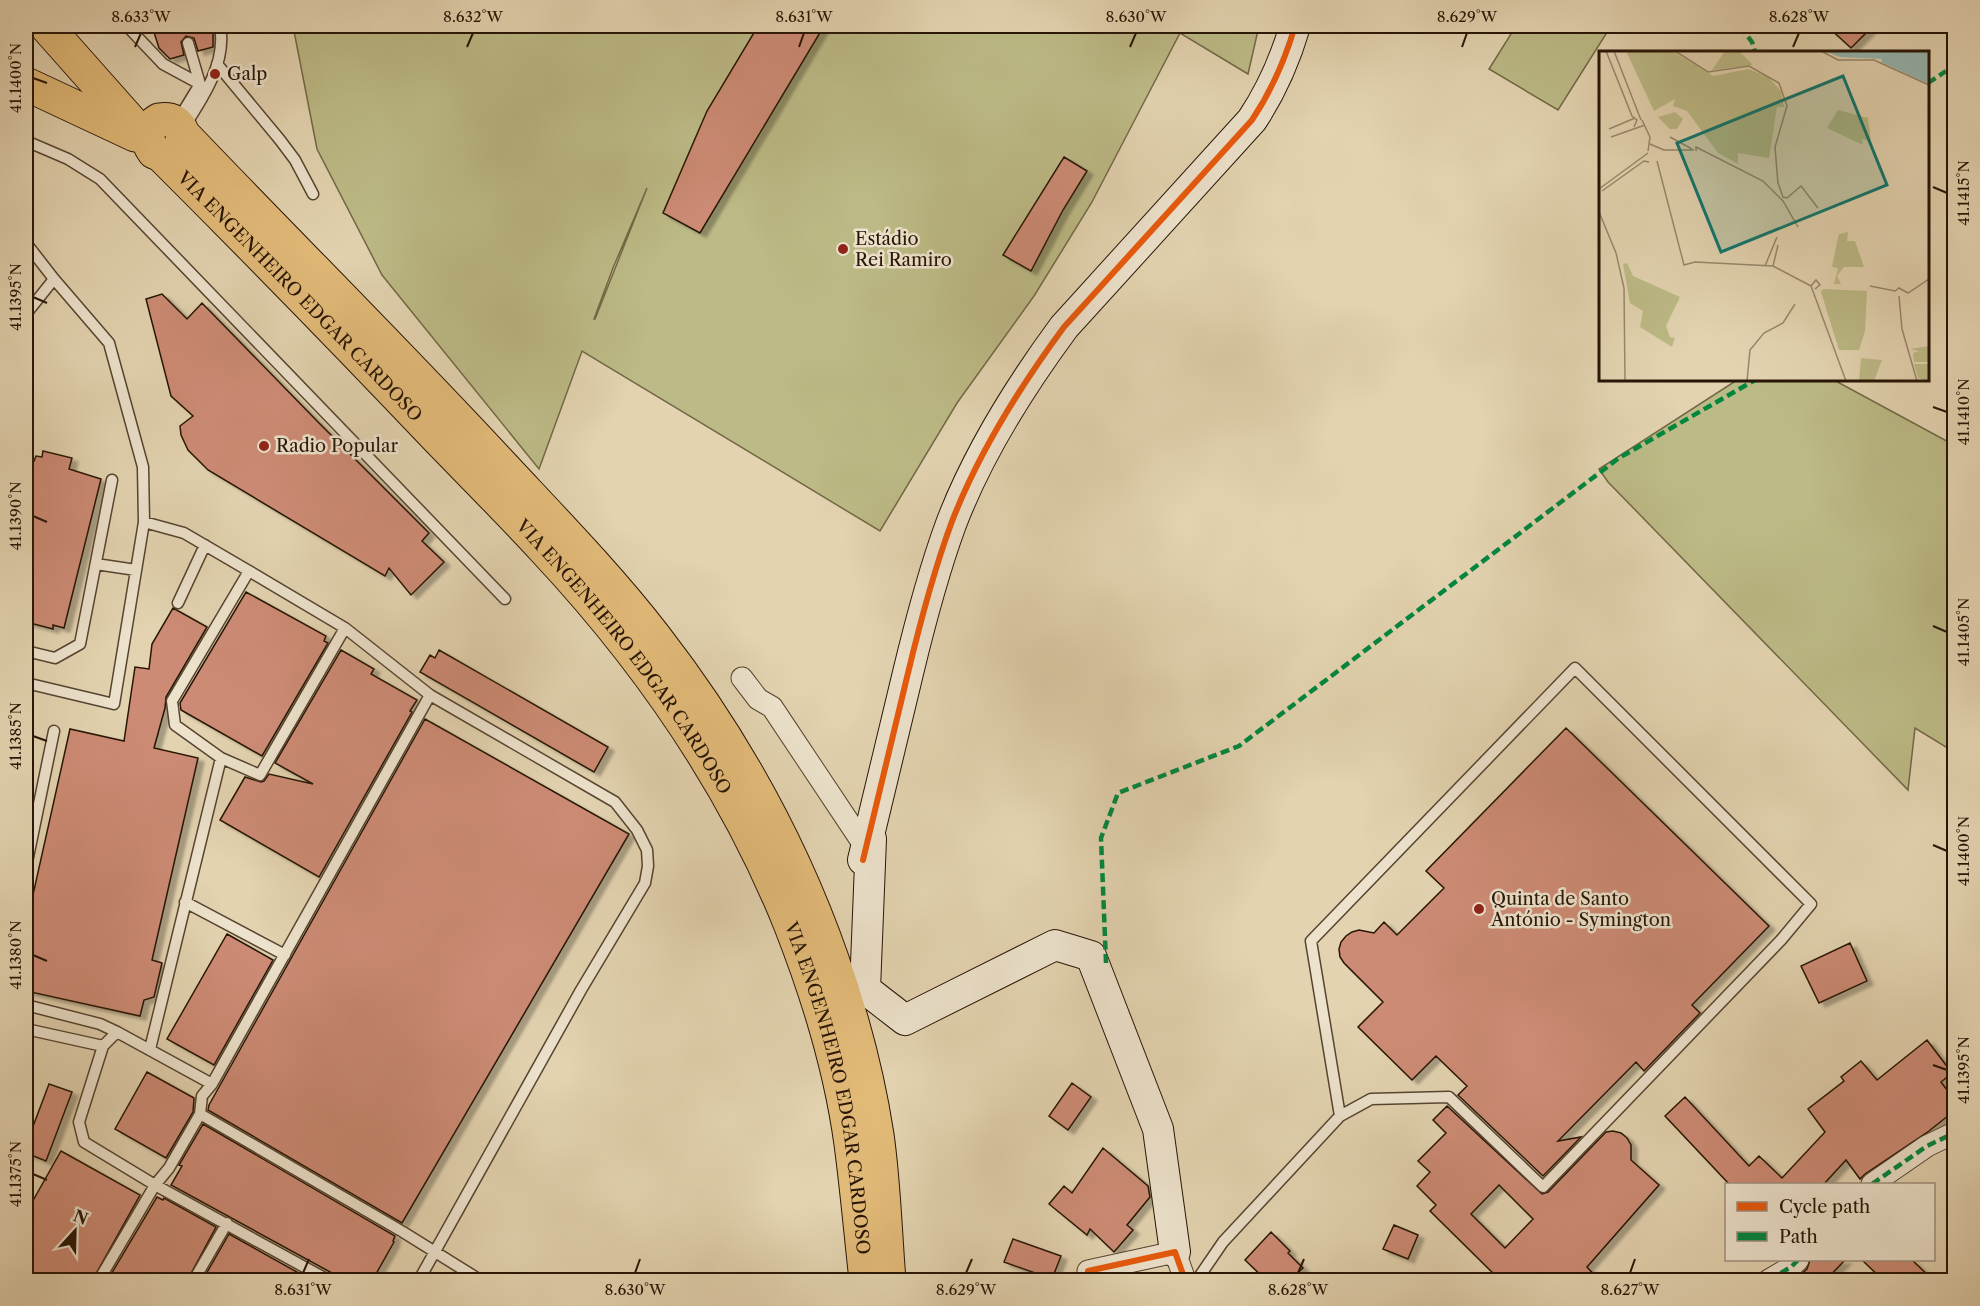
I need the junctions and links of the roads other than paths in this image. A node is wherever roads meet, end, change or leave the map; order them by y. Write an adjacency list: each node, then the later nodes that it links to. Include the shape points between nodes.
1 (46, 26): 9 (main road, VIA ENGENHEIRO EDGAR CARDOSO)
2 (127, 26): 8 (lane, via 163,64)
3 (220, 26): 6 (lane)
4 (1295, 26): 31 (street, via 1278,75 1252,120 1064,327 990,440 951,523 936,566)
5 (188, 43): 8 (lane)
6 (217, 64): 9 (lane, via 205,95); 11 (lane, via 295,160)
7 (26, 84): 9 (main road)
8 (200, 84): 9 (lane)
9 (170, 137): 16 (main road, VIA ENGENHEIRO EDGAR CARDOSO, via 298,292); 16 (main road, VIA ENGENHEIRO EDGAR CARDOSO, via 238,192 416,373)
10 (26, 141): 22 (lane, via 68,159 99,179)
11 (312, 194)
12 (26, 243): 13 (lane)
13 (54, 279): 14 (lane); 17 (lane, via 109,343 143,467)
14 (26, 314)
15 (112, 480): 19 (lane)
16 (521, 506): 44 (main road, VIA ENGENHEIRO EDGAR CARDOSO, via 574,582 682,721 737,811 775,889 807,971)
17 (144, 522): 18 (lane, via 184,533); 20 (lane)
18 (205, 545): 21 (lane); 23 (lane)
19 (96, 564): 20 (lane); 25 (lane, via 80,644 55,658)
20 (136, 570): 27 (lane, via 114,704)
21 (249, 571): 24 (lane); 30 (lane, via 172,701 175,725)
22 (505, 599)
23 (178, 603)
24 (345, 628): 28 (lane); 30 (lane, via 260,775)
25 (26, 651)
26 (742, 678): 31 (street, via 758,699 772,707)
27 (26, 683)
28 (430, 695): 34 (lane); 48 (lane, via 615,802 637,830 647,850 648,866 645,883)
29 (54, 731): 32 (lane)
30 (221, 758): 33 (lane)
31 (867, 844): 49 (street, via 865,989 906,1020 1055,945 1091,956 1158,1129)
32 (26, 867)
33 (185, 902): 34 (lane); 39 (lane)
34 (285, 955): 40 (lane)
35 (26, 1005): 37 (lane)
36 (26, 1029): 38 (lane)
37 (117, 1032): 38 (lane); 39 (lane)
38 (103, 1046): 46 (lane, via 78,1122 84,1142)
39 (150, 1048): 40 (lane)
40 (212, 1084): 41 (lane, via 202,1096)
41 (200, 1114): 46 (lane); 48 (lane)
42 (1340, 1116): 42 (lane, via 1311,941 1575,668 1811,904 1543,1187 1449,1097 1371,1099); 60 (lane, via 1222,1242)
43 (1954, 1133): 45 (street, via 1927,1146)
44 (864, 1140): 57 (main road, VIA ENGENHEIRO EDGAR CARDOSO); 58 (main road, VIA ENGENHEIRO EDGAR CARDOSO)
45 (1875, 1183)
46 (155, 1185): 47 (lane); 52 (lane)
47 (226, 1223): 53 (lane); 54 (lane)
48 (435, 1252): 55 (lane); 56 (lane)
49 (1175, 1252): 51 (street); 59 (street)
50 (1797, 1261): 61 (street)
51 (1088, 1271)
52 (99, 1281)
53 (194, 1281)
54 (328, 1281)
55 (419, 1281)
56 (480, 1281)
57 (866, 1281)
58 (889, 1281)
59 (1185, 1281)
60 (1197, 1281)
61 (1769, 1281)

